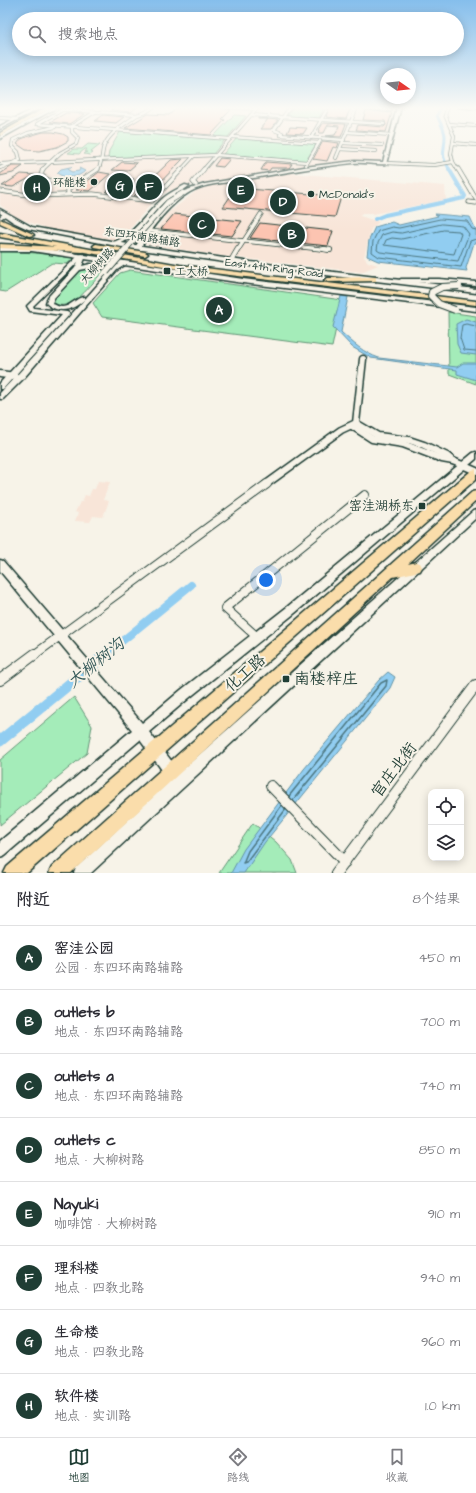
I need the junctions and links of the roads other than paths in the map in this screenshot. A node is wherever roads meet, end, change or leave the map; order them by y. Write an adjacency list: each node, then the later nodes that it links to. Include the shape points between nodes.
1 (14, 148): 22 (street, via 20,160)
2 (71, 148): 17 (street)
3 (104, 148): 16 (street)
4 (222, 148): 13 (street)
5 (316, 148): 18 (street)
6 (366, 148): 11 (street)
7 (389, 148): 19 (street)
8 (452, 148): 20 (street)
9 (340, 149): 10 (street); 15 (street)
10 (355, 150): 11 (street)
11 (365, 151): 12 (street)
12 (376, 151)
13 (216, 155): 14 (street); 18 (street); 26 (street, via 193,182)
14 (194, 156): 16 (street); 29 (street, via 152,201 94,194)
15 (336, 158)
16 (102, 160): 17 (street); 25 (street, via 95,173)
17 (51, 162): 22 (street); 25 (street, via 42,170 42,175 48,180)
18 (308, 162): 24 (street)
19 (385, 163): 20 (street); 24 (street, 大柳树路, via 355,162)
20 (451, 163): 30 (street)
21 (0, 164): 22 (street)
22 (9, 164): 23 (street)
23 (0, 168)
24 (304, 168): 27 (street, 大柳树路)
25 (72, 185): 29 (street, via 68,189)
26 (196, 185): 27 (street); 36 (street, via 172,193 160,202)
27 (206, 185): 37 (street, via 182,195); 48 (street, 大柳树路, bridge, via 183,193 168,202 75,305 66,308 49,303 50,297)
28 (0, 191): 29 (street, via 35,196)
29 (68, 194)
30 (476, 199)
31 (469, 202): 32 (street)
32 (476, 203)
33 (261, 214): 40 (street)
34 (2, 218): 39 (highway); 41 (main road, 东四环南路辅路, via 30,228)
35 (0, 230): 39 (main road, East 4th Ring Road)
36 (136, 230): 37 (street); 41 (street, via 124,240)
37 (149, 231): 40 (street); 43 (street, via 140,242 139,246)
38 (0, 235): 45 (main road, East 4th Ring Road)
39 (31, 235): 52 (main road, East 4th Ring Road)
40 (244, 241): 44 (street); 46 (street)
41 (113, 244): 43 (main road, 东四环南路辅路)
42 (0, 247): 45 (highway)
43 (142, 248): 46 (main road, 东四环南路辅路)
44 (330, 250)
45 (82, 254): 47 (main road); 48 (street); 52 (main road, East 4th Ring Road); 60 (street, 大柳树路, via 30,306 32,310)
46 (231, 261): 50 (main road, 东四环南路辅路)
47 (125, 263): 49 (street, 大柳树路); 56 (main road)
48 (78, 269): 49 (street, via 90,266)
49 (115, 269): 60 (street, 大柳树路)
50 (374, 279): 51 (main road, 东四环南路辅路); 52 (main road)
51 (393, 281): 53 (street); 54 (main road, 东四环南路辅路)
52 (327, 283): 55 (main road, East 4th Ring Road); 56 (main road); 57 (main road, East 4th Ring Road)
53 (476, 284)
54 (476, 289): 59 (main road, bridge, via 447,286 437,288 431,296 444,307)
55 (476, 297)
56 (374, 298): 58 (main road)
57 (476, 303)
58 (476, 310)
59 (476, 313)
60 (70, 314): 63 (street, 大柳树路); 64 (street, 大柳树路)
61 (363, 359): 67 (street)
62 (0, 374): 63 (street)
63 (12, 376): 64 (street); 65 (street, 大柳树路)
64 (20, 377): 66 (street, 大柳树路)
65 (0, 387)
66 (0, 397)
67 (354, 424): 69 (street, via 372,439 403,444); 77 (street, via 341,430)
68 (476, 455): 69 (street)
69 (458, 463): 70 (street); 78 (street)
70 (476, 472): 82 (main road, 化工路)
71 (365, 495): 78 (street, via 225,608)
72 (476, 495): 76 (main road, 化工路)
73 (476, 513): 75 (street)
74 (0, 564): 77 (street)
75 (416, 567): 76 (main road); 83 (street)
76 (390, 573): 83 (main road, 化工路)
77 (60, 637): 79 (street); 81 (street)
78 (257, 637): 81 (street)
79 (0, 680)
80 (476, 685): 86 (street, 官庄北街)
81 (141, 731): 82 (street); 85 (street)
82 (154, 750): 83 (street); 87 (main road, 化工路)
83 (174, 777): 88 (main road, 化工路); 89 (street)
84 (270, 786): 86 (street)
85 (0, 850)
86 (345, 862): 90 (street, 官庄北街)
87 (13, 873)
88 (58, 873)
89 (81, 873)
90 (336, 873)

